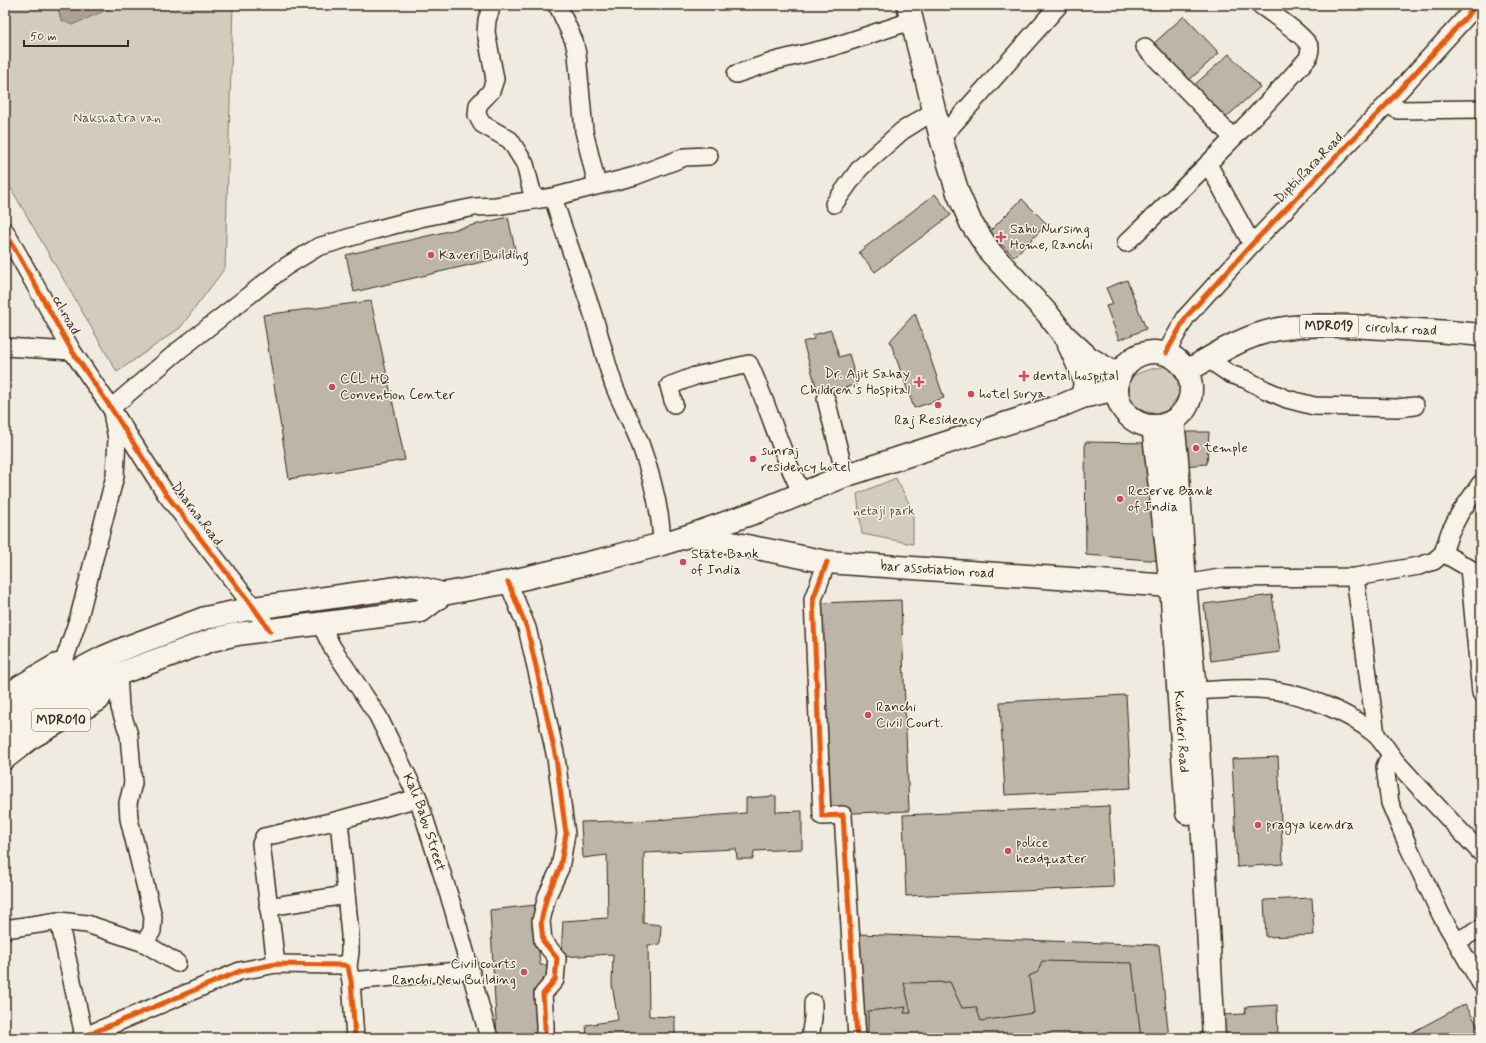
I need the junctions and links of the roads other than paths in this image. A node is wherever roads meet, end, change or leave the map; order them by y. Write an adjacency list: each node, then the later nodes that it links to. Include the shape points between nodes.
1 (492, 5): 18 (street, via 486,32 495,80 491,90 478,105 477,115 482,124 510,140 525,164)
2 (556, 5): 16 (street, via 570,29 576,48 584,132)
3 (1059, 5): 12 (street)
4 (1260, 5): 13 (street, via 1304,38 1310,52 1308,58 1270,102)
5 (1477, 5): 9 (street, Dipti Para Road)
6 (909, 13): 8 (street, via 832,47); 11 (main road)
7 (1145, 47): 13 (street)
8 (736, 74)
9 (1387, 104): 10 (street, via 1398,110); 22 (street, Dipti Para Road)
10 (1481, 109)
11 (934, 111): 12 (main road); 19 (street, via 902,130 860,168)
12 (941, 138): 23 (main road, via 958,193 971,223 991,253)
13 (1233, 138): 15 (street)
14 (709, 156): 16 (street, via 685,157 635,176)
15 (1208, 164): 21 (street); 22 (street)
16 (596, 185): 17 (street)
17 (553, 197): 18 (street); 41 (street, via 615,387 641,446 656,498 662,528)
18 (534, 200): 35 (street, via 475,207 420,218 318,248 285,267 178,351)
19 (834, 204)
20 (5, 231): 26 (street, ccl road)
21 (1126, 242)
22 (1252, 244): 27 (street, Dipti Para Road, via 1186,317)
23 (1064, 335): 30 (main road); 31 (main road, via 1085,383)
24 (1481, 335): 28 (main road, circular road / MDR019, via 1342,326 1296,327 1267,332 1243,340)
25 (5, 347): 26 (street)
26 (72, 351): 35 (street, ccl road)
27 (1166, 353): 29 (main road, via 1178,360); 30 (main road, via 1138,355 1127,364)
28 (1208, 359): 29 (main road, circular road / MDR019); 34 (street, via 1230,374 1266,390 1314,406)
29 (1187, 371): 36 (main road, via 1191,385 1190,399 1183,411)
30 (1118, 383): 31 (main road); 36 (main road, via 1120,404 1128,415 1139,423)
31 (1082, 397): 37 (main road, via 1063,406)
32 (826, 399): 37 (street)
33 (674, 404): 39 (street, via 669,386 695,376 749,364 784,456)
34 (1415, 406)
35 (111, 408): 48 (street, Dharna Road, via 166,494); 51 (street, ccl road, via 117,439 115,476 79,617)
36 (1163, 423): 46 (main road, Kutcheri Road)
37 (847, 475): 39 (main road)
38 (1481, 483): 42 (street, via 1460,512)
39 (802, 493): 40 (main road)
40 (691, 535): 41 (main road); 43 (main road, bar assotiation road)
41 (662, 544): 45 (main road)
42 (1443, 553): 44 (street, via 1434,561 1419,566); 54 (street, via 1469,568)
43 (827, 562): 46 (main road, bar assotiation road); 82 (street, via 813,599 822,816 843,815)
44 (1355, 577): 46 (street, via 1220,578); 57 (street)
45 (508, 582): 47 (main road); 80 (street, via 526,628 537,670 556,758 566,834 560,868 547,896 541,921 543,941 557,958 555,980 543,994)
46 (1178, 585): 53 (main road); 83 (main road, Kutcheri Road)
47 (443, 594): 48 (main road, via 412,586); 49 (main road, via 420,611)
48 (254, 608): 50 (street, Dharna Road); 52 (main road, via 205,618 125,648)
49 (320, 624): 50 (main road); 61 (street, Kali Babu Street, via 332,647 378,716)
50 (270, 631): 52 (main road, via 237,634)
51 (64, 661): 52 (main road, via 79,654); 55 (main road, via 21,686)
52 (111, 669): 56 (main road, via 64,678); 58 (main road, via 82,690 27,722); 59 (main road, MDR010, via 98,700 32,737); 70 (street, via 129,735 133,783 128,803 129,819 153,916 152,931)
53 (1195, 691): 57 (street, via 1260,689 1287,693 1351,718); 84 (main road)
54 (1481, 693)
55 (5, 700)
56 (5, 719)
57 (1376, 736): 60 (street)
58 (5, 740)
59 (5, 758)
60 (1396, 762): 63 (street); 69 (street, via 1387,762 1385,766 1390,803 1441,915)
61 (418, 798): 62 (street); 73 (street, Kali Babu Street, via 453,908)
62 (339, 820): 64 (street); 65 (street, via 264,837 261,844)
63 (1481, 853)
64 (346, 895): 65 (street); 74 (street, via 350,935)
65 (268, 907): 72 (street)
66 (59, 921): 68 (street); 70 (street, via 87,924); 77 (street)
67 (1481, 928): 69 (street)
68 (5, 929)
69 (1457, 941): 75 (street)
70 (144, 944): 71 (street)
71 (177, 963)
72 (276, 964): 74 (street, via 344,965); 77 (street, via 240,971)
73 (469, 970): 74 (street); 79 (street, Kali Babu Street)
74 (349, 974): 78 (street)
75 (1481, 984)
76 (813, 1003): 81 (street)
77 (82, 1037)
78 (356, 1038)
79 (489, 1038)
80 (545, 1038)
81 (810, 1038)
82 (857, 1038)
83 (1198, 1038)
84 (1214, 1038)

